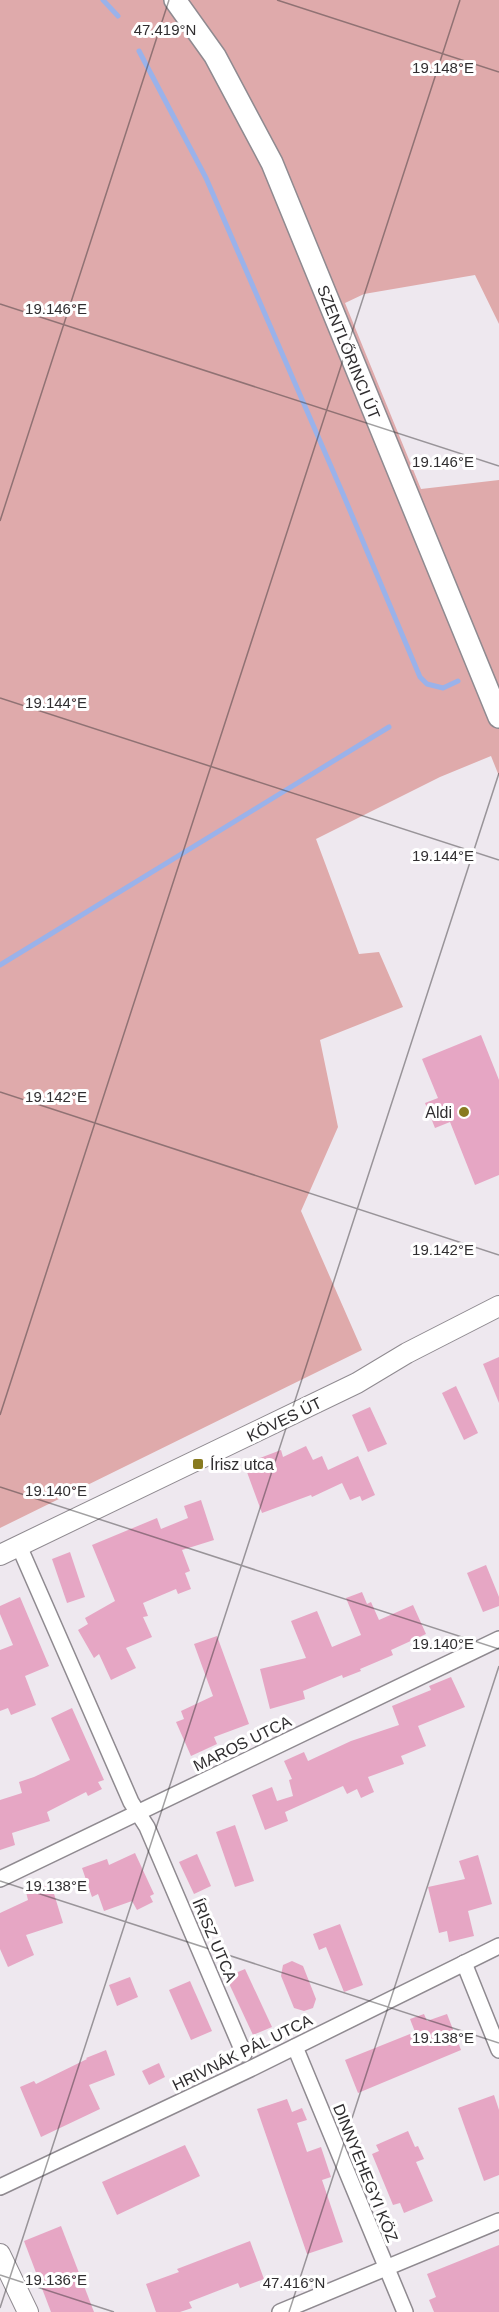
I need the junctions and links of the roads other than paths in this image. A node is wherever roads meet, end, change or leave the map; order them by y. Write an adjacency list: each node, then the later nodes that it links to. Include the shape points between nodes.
1 (175, 0): 2 (main road, SZENTLŐRINCI ÚT, via 215,56 272,163)
2 (499, 717)
3 (499, 1306): 4 (street, KÖVES ÚT, via 357,1383)
4 (19, 1546): 5 (street, KÖVES ÚT); 7 (street, ÍRISZ UTCA)
5 (0, 1555)
6 (499, 1640): 7 (street, MAROS UTCA)
7 (137, 1813): 8 (street, MAROS UTCA); 13 (street, ÍRISZ UTCA, via 147,1827)
8 (0, 1879)
9 (499, 1946): 10 (street, HRIVNÁK PÁL UTCA)
10 (464, 1963): 11 (street, HRIVNÁK PÁL UTCA); 12 (street)
11 (295, 2047): 14 (street, HRIVNÁK PÁL UTCA); 17 (street, DINNYEHEGYI KÖZ)
12 (499, 2050)
13 (244, 2054)
14 (0, 2187)
15 (499, 2221): 17 (street)
16 (0, 2254): 18 (street)
17 (386, 2267): 19 (street); 20 (street, DINNYEHEGYI KÖZ)
18 (28, 2312)
19 (280, 2312)
20 (405, 2312)

